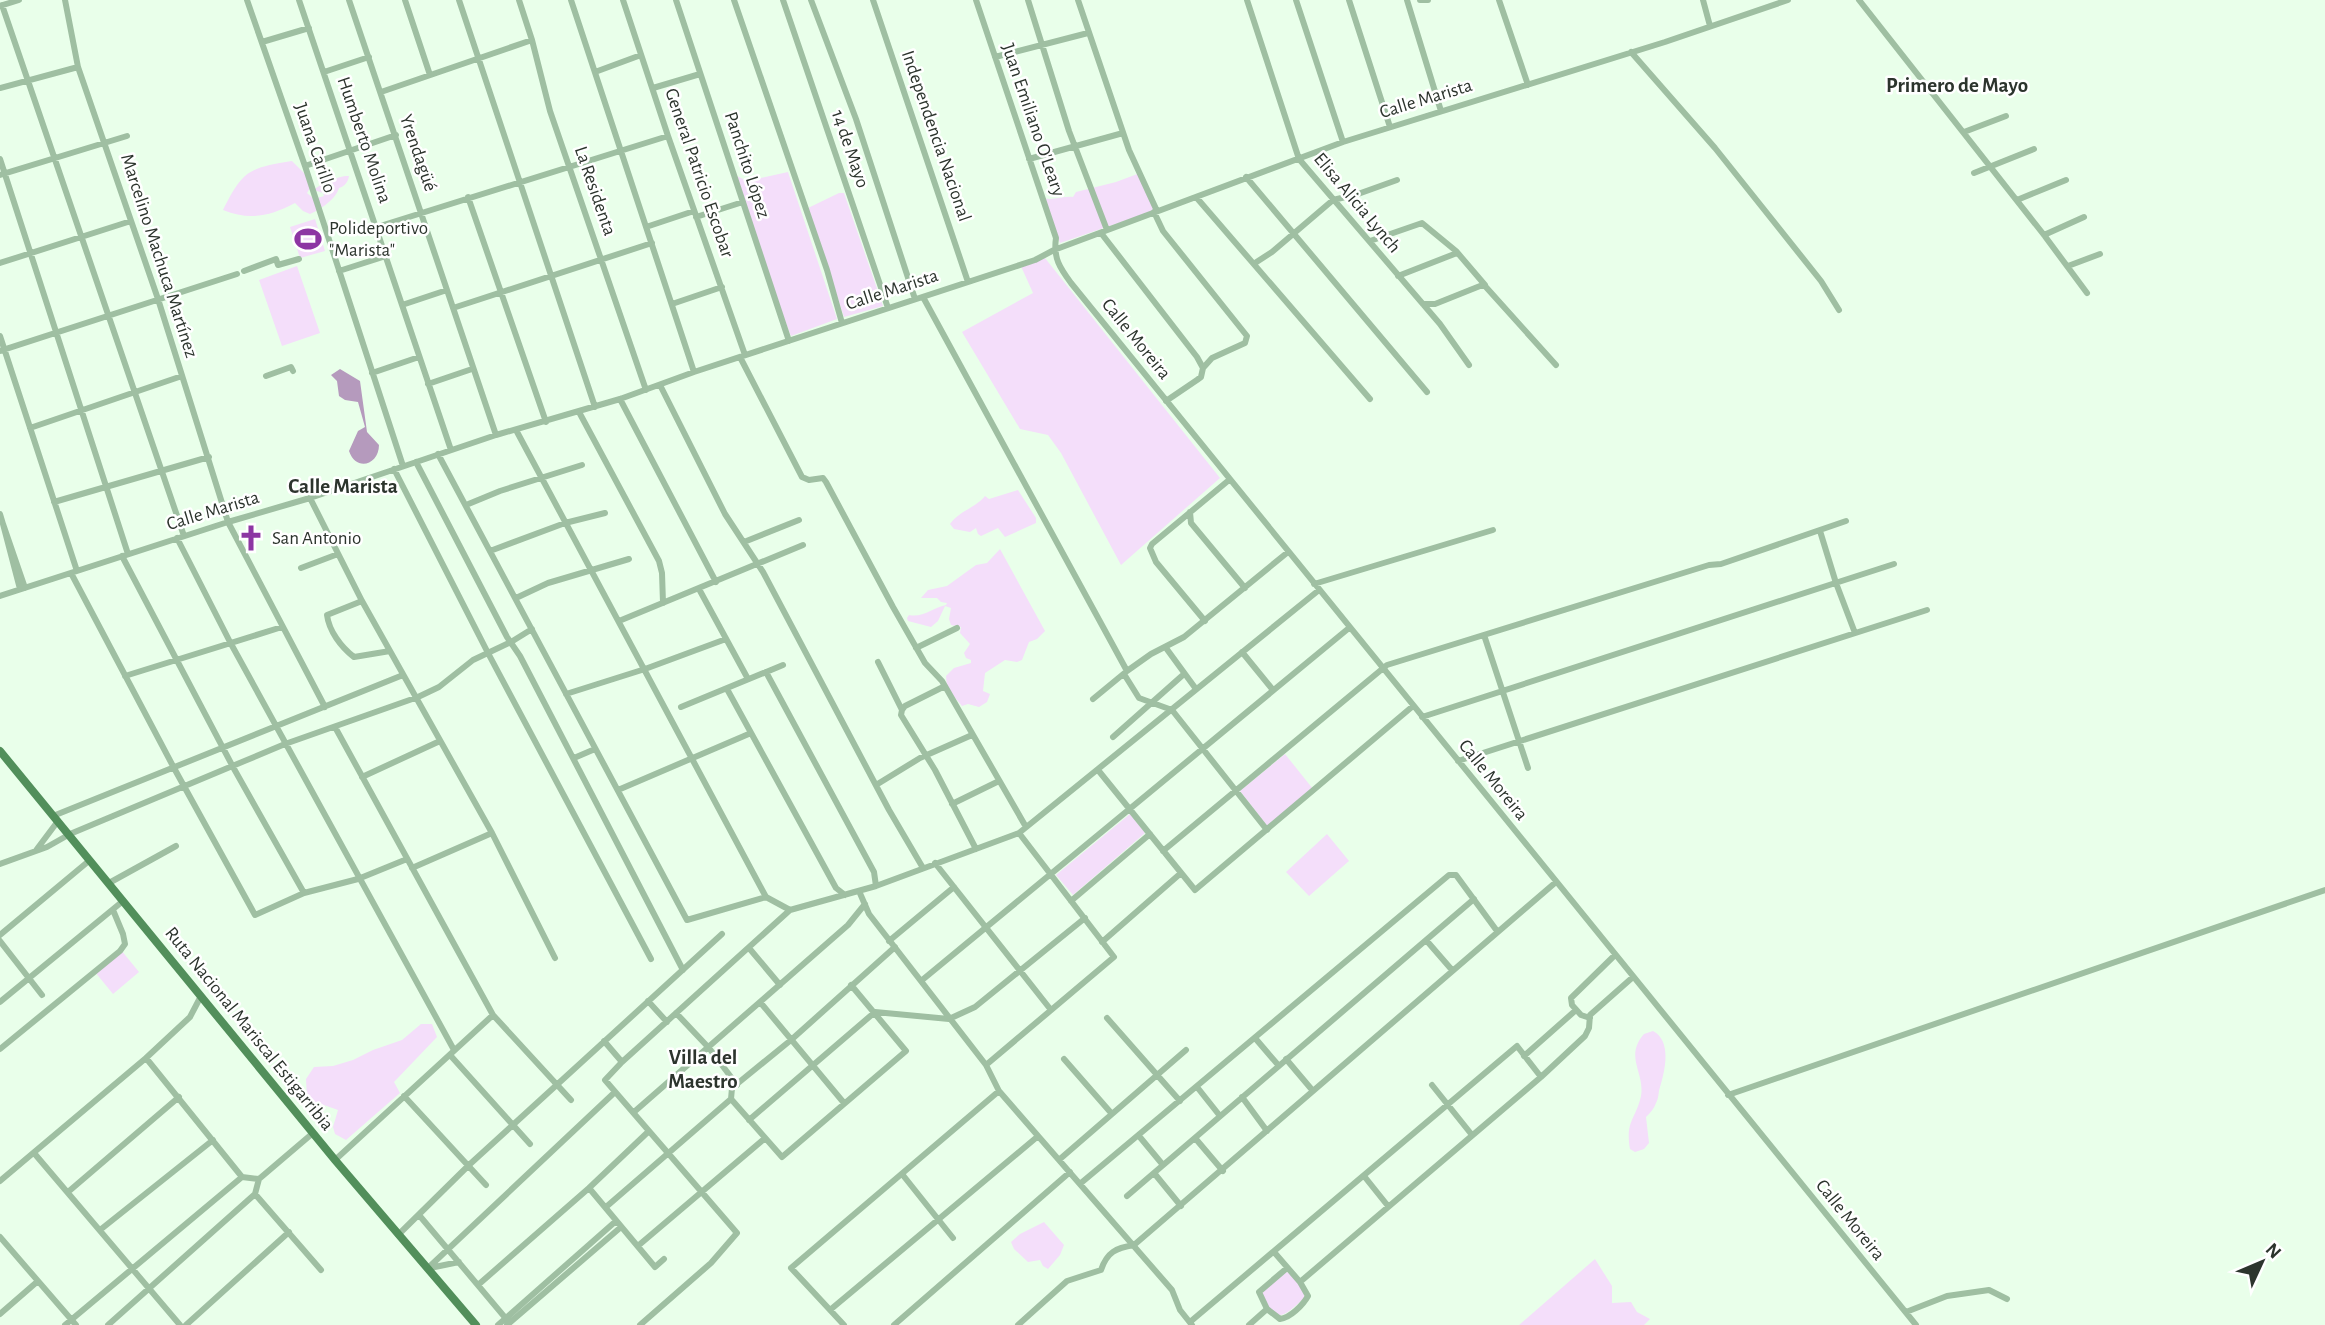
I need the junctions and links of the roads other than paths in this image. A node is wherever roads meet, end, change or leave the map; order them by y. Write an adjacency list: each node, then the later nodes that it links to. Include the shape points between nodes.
1 (19, 0): 29 (street)
2 (65, 0): 41 (street, Marcelino Machuca Martínez)
3 (247, 0): 34 (street, Juana Carillo)
4 (299, 0): 31 (street, Humberto Molina)
5 (349, 0): 38 (street, Yrendagüé)
6 (405, 0): 45 (street)
7 (459, 0): 40 (street)
8 (519, 0): 33 (street, La Residenta)
9 (571, 0): 43 (street)
10 (623, 0): 37 (street, General Patricio Escobar)
11 (676, 0): 44 (street, Panchito López)
12 (734, 0): 124 (street)
13 (783, 0): 121 (street, 14 de Mayo)
14 (811, 0): 115 (street)
15 (873, 0): 109 (street, Independencia Nacional)
16 (976, 0): 39 (street, Juan Emiliano O'Leary)
17 (1028, 0): 35 (street)
18 (1078, 0): 32 (street)
19 (1247, 0): 68 (street, Elisa Alicia Lynch)
20 (1296, 0): 59 (street)
21 (1349, 0): 53 (street)
22 (1407, 0): 51 (street)
23 (1420, 0): 24 (street)
24 (1428, 0)
25 (1499, 0): 47 (street)
26 (1703, 0): 30 (street)
27 (1859, 0): 54 (street)
28 (1784, 1): 30 (street, Calle Marista)
29 (1, 6): 46 (street)
30 (1710, 26): 36 (street, Calle Marista)
31 (309, 27): 34 (street); 42 (street, Humberto Molina)
32 (1088, 33): 35 (street); 55 (street)
33 (532, 40): 40 (street); 70 (street, La Residenta)
34 (262, 42): 69 (street, Juana Carillo)
35 (1043, 44): 39 (street); 61 (street)
36 (1631, 52): 47 (street, Calle Marista); 122 (street, via 1715,148)
37 (641, 55): 43 (street); 49 (street, General Patricio Escobar)
38 (369, 57): 42 (street); 50 (street, Yrendagüé)
39 (995, 57): 67 (street, Juan Emiliano O'Leary)
40 (478, 58): 45 (street); 77 (street)
41 (78, 67): 46 (street); 60 (street, Marcelino Machuca Martínez)
42 (324, 72): 63 (street, Humberto Molina)
43 (594, 72): 64 (street)
44 (700, 74): 49 (street); 82 (street, Panchito López)
45 (430, 75): 50 (street)
46 (26, 80): 48 (street); 66 (street)
47 (1528, 85): 51 (street, Calle Marista)
48 (0, 88)
49 (653, 88): 58 (street, General Patricio Escobar)
50 (381, 92): 56 (street, Yrendagüé)
51 (1441, 111): 53 (street, Calle Marista)
52 (2006, 116): 54 (street)
53 (1390, 127): 59 (street, Calle Marista)
54 (1964, 132): 71 (street)
55 (1123, 133): 61 (street); 84 (street)
56 (396, 135): 63 (street); 83 (street, Yrendagüé)
57 (127, 136): 60 (street)
58 (668, 136): 64 (street); 85 (street, General Patricio Escobar)
59 (1343, 142): 68 (street, Calle Marista)
60 (105, 143): 66 (street); 87 (street, Marcelino Machuca Martínez)
61 (1074, 145): 67 (street); 90 (street)
62 (2034, 149): 71 (street)
63 (351, 151): 69 (street); 89 (street, Humberto Molina)
64 (620, 151): 70 (street); 88 (street)
65 (0, 159): 73 (street)
66 (53, 159): 73 (street); 93 (street)
67 (1029, 159): 96 (street, Juan Emiliano O'Leary, via 1056,238)
68 (1299, 159): 74 (street, Calle Marista); 80 (street, Elisa Alicia Lynch)
69 (306, 166): 106 (street, Juana Carillo)
70 (570, 166): 77 (street); 102 (street, La Residenta)
71 (1991, 166): 72 (street); 81 (street)
72 (1974, 173)
73 (2, 174): 98 (street)
74 (1246, 177): 79 (street, Calle Marista); 91 (street)
75 (1397, 180): 80 (street)
76 (2066, 180): 81 (street)
77 (519, 181): 78 (street); 107 (street)
78 (468, 197): 83 (street); 113 (street)
79 (1196, 197): 84 (street, Calle Marista); 104 (street)
80 (1333, 200): 91 (street); 94 (street, Elisa Alicia Lynch)
81 (2017, 200): 92 (street)
82 (743, 202): 85 (street); 127 (street, Panchito López)
83 (421, 211): 89 (street); 112 (street, Yrendagüé)
84 (1156, 212): 90 (street, Calle Marista); 133 (street, via 1163,231 1247,336 1245,343 1212,358)
85 (695, 214): 88 (street); 111 (street, General Patricio Escobar)
86 (2084, 217): 92 (street)
87 (131, 221): 93 (street); 116 (street, Marcelino Machuca Martínez)
88 (646, 226): 95 (street)
89 (377, 227): 100 (street, Humberto Molina)
90 (1104, 232): 96 (street, Calle Marista); 133 (street)
91 (1293, 233): 104 (street); 143 (street)
92 (2044, 235): 105 (street)
93 (80, 237): 98 (street); 123 (street)
94 (1370, 241): 97 (street, via 1422,223); 108 (street, Elisa Alicia Lynch)
95 (652, 243): 102 (street); 117 (street)
96 (1054, 250): 109 (street, Calle Marista); 147 (street, Calle Moreira, via 1057,264 1071,284)
97 (1457, 253): 108 (street); 110 (street)
98 (30, 254): 103 (street); 125 (street)
99 (2100, 254): 105 (street)
100 (386, 256): 106 (street); 119 (street, Humberto Molina)
101 (299, 258): 116 (street, via 278,265 276,259)
102 (601, 260): 107 (street); 142 (street, La Residenta)
103 (0, 263)
104 (1255, 263): 145 (street)
105 (2068, 266): 114 (street)
106 (339, 271): 137 (street, Juana Carillo)
107 (552, 276): 113 (street); 148 (street)
108 (1398, 276): 118 (street, Elisa Alicia Lynch)
109 (968, 282): 115 (street, Calle Marista)
110 (1485, 286): 118 (street); 132 (street)
111 (722, 287): 117 (street); 129 (street, General Patricio Escobar)
112 (447, 290): 119 (street); 120 (street, Yrendagüé)
113 (501, 291): 120 (street); 151 (street)
114 (2087, 293)
115 (919, 298): 121 (street, Calle Marista); 224 (street)
116 (158, 299): 123 (street); 138 (street, Marcelino Machuca Martínez)
117 (672, 304): 136 (street)
118 (1423, 304): 131 (street, Elisa Alicia Lynch)
119 (402, 305): 130 (street, Humberto Molina)
120 (453, 308): 134 (street, Yrendagüé)
121 (888, 308): 124 (street, Calle Marista)
122 (1839, 310)
123 (107, 316): 125 (street); 144 (street)
124 (842, 323): 127 (street, Calle Marista)
125 (55, 333): 128 (street); 149 (street)
126 (0, 336): 128 (street)
127 (789, 341): 129 (street, Calle Marista)
128 (2, 350): 152 (street)
129 (742, 356): 136 (street, Calle Marista); 213 (street, General Patricio Escobar, via 802,477 826,482)
130 (419, 357): 137 (street); 140 (street, Humberto Molina)
131 (1469, 365)
132 (1556, 365)
133 (1203, 368): 147 (street, via 1201,377)
134 (472, 369): 140 (street); 154 (street, Yrendagüé)
135 (292, 371): 139 (street, via 291,367)
136 (694, 372): 141 (street, Calle Marista)
137 (372, 373): 159 (street, Juana Carillo)
138 (182, 376): 144 (street); 157 (street, Marcelino Machuca Martínez)
139 (266, 376)
140 (428, 384): 155 (street, Humberto Molina)
141 (660, 385): 142 (street, Calle Marista); 179 (street, via 725,514)
142 (646, 390): 146 (street, Calle Marista)
143 (1427, 392)
144 (134, 393): 149 (street); 162 (street)
145 (1370, 399)
146 (620, 400): 148 (street, Calle Marista); 191 (street)
147 (1166, 401): 164 (street, Calle Moreira)
148 (595, 407): 150 (street, Calle Marista)
149 (80, 411): 152 (street); 165 (street)
150 (579, 412): 151 (street, Calle Marista); 200 (street, via 659,561)
151 (546, 422): 153 (street, Calle Marista)
152 (30, 428): 167 (street)
153 (516, 430): 154 (street, Calle Marista); 163 (street)
154 (496, 435): 155 (street, Calle Marista)
155 (451, 450): 156 (street, Calle Marista)
156 (438, 454): 158 (street, Calle Marista); 168 (street)
157 (209, 457): 162 (street); 174 (street, Marcelino Machuca Martínez)
158 (416, 462): 159 (street, Calle Marista); 212 (street)
159 (403, 466): 161 (street, Calle Marista)
160 (582, 466): 163 (street)
161 (394, 469): 166 (street, Calle Marista); 217 (street)
162 (160, 471): 165 (street); 178 (street)
163 (542, 479): 168 (street); 175 (street)
164 (1229, 480): 169 (street); 182 (street, Calle Moreira)
165 (104, 487): 167 (street); 184 (street)
166 (310, 498): 174 (street, Calle Marista); 183 (street)
167 (54, 502): 190 (street)
168 (466, 505): 181 (street)
169 (1190, 512): 195 (street, via 1191,523); 203 (street, via 1150,548 1156,562)
170 (605, 513): 175 (street)
171 (0, 514): 194 (street)
172 (799, 520): 179 (street)
173 (1846, 521): 177 (street)
174 (228, 522): 178 (street, Calle Marista); 204 (street, Marcelino Machuca Martínez)
175 (565, 523): 181 (street); 189 (street)
176 (1493, 530): 193 (street)
177 (1820, 531): 192 (street); 209 (street)
178 (180, 537): 184 (street, Calle Marista); 211 (street)
179 (744, 542): 186 (street)
180 (803, 545): 186 (street)
181 (491, 551): 198 (street)
182 (1288, 552): 193 (street, Calle Moreira); 195 (street)
183 (338, 554): 188 (street); 199 (street)
184 (125, 555): 190 (street, Calle Marista); 218 (street)
185 (629, 559): 189 (street)
186 (758, 564): 191 (street); 266 (street)
187 (1894, 564): 192 (street)
188 (301, 568)
189 (591, 570): 198 (street); 202 (street)
190 (74, 572): 194 (street, Calle Marista); 227 (street)
191 (716, 582): 196 (street)
192 (1836, 583): 208 (street); 233 (street)
193 (1316, 587): 206 (street, Calle Moreira); 216 (street)
194 (23, 588): 197 (street, Calle Marista)
195 (1245, 588): 203 (street)
196 (699, 589): 200 (street); 210 (street)
197 (0, 596)
198 (516, 598): 207 (street)
199 (362, 601): 215 (street); 215 (street, via 327,615 329,627 354,657)
200 (663, 603): 202 (street)
201 (1927, 610): 208 (street)
202 (619, 621): 222 (street)
203 (1205, 621): 214 (street)
204 (282, 627): 211 (street); 239 (street, Marcelino Machuca Martínez)
205 (957, 628): 213 (street)
206 (1349, 628): 221 (street, Calle Moreira); 232 (street)
207 (532, 629): 212 (street); 234 (street)
208 (1855, 633): 250 (street)
209 (1484, 635): 221 (street); 233 (street)
210 (726, 639): 222 (street); 228 (street)
211 (230, 642): 218 (street); 244 (street)
212 (511, 642): 217 (street); 257 (street)
213 (916, 648): 229 (street)
214 (1166, 648): 224 (street); 225 (street)
215 (390, 651): 226 (street)
216 (1242, 652): 231 (street); 232 (street)
217 (488, 653): 235 (street); 320 (street)
218 (176, 659): 227 (street); 252 (street)
219 (878, 662): 241 (street)
220 (783, 665): 223 (street)
221 (1382, 668): 238 (street, Calle Moreira); 269 (street)
222 (645, 669): 234 (street); 258 (street)
223 (766, 672): 228 (street); 294 (street, via 874,872)
224 (1126, 673): 236 (street); 237 (street, via 1139,698)
225 (1184, 674): 231 (street); 237 (street)
226 (403, 675): 235 (street); 239 (street)
227 (125, 676): 261 (street)
228 (748, 679): 230 (street)
229 (944, 686): 241 (street); 247 (street)
230 (727, 689): 240 (street); 246 (street)
231 (1196, 689): 242 (street)
232 (1273, 690): 253 (street)
233 (1503, 691): 243 (street); 250 (street)
234 (566, 694): 254 (street)
235 (418, 697): 245 (street); 249 (street)
236 (1093, 699)
237 (1152, 702): 242 (street); 248 (street)
238 (1413, 706): 243 (street, Calle Moreira); 274 (street)
239 (325, 707): 244 (street)
240 (681, 707)
241 (902, 710): 256 (street)
242 (1172, 710): 253 (street); 263 (street)
243 (1422, 717): 259 (street, Calle Moreira)
244 (276, 726): 251 (street); 252 (street)
245 (335, 727): 251 (street); 264 (street)
246 (751, 733): 258 (street); 299 (street, via 836,888)
247 (972, 735): 256 (street); 265 (street)
248 (1113, 737)
249 (440, 741): 264 (street); 275 (street)
250 (1519, 741): 259 (street); 262 (street)
251 (285, 744): 260 (street); 291 (street)
252 (223, 748): 260 (street); 261 (street)
253 (1202, 748): 269 (street); 271 (street)
254 (595, 749): 257 (street); 268 (street)
255 (0, 751): 272 (main road, Ruta Nacional Mariscal Estigarribia)
256 (925, 756): 266 (street); 270 (street)
257 (573, 758): 321 (street)
258 (692, 758): 268 (street); 300 (street)
259 (1458, 761): 292 (street, Calle Moreira)
260 (233, 767): 267 (street); 298 (street)
261 (174, 768): 267 (street); 272 (street)
262 (1528, 768)
263 (1098, 770): 271 (street); 273 (street)
264 (362, 777): 283 (street)
265 (999, 781): 270 (street); 273 (street)
266 (876, 785): 288 (street)
267 (185, 786): 277 (street); 298 (street, via 255,915)
268 (618, 790): 300 (street, via 687,920)
269 (1237, 791): 274 (street); 282 (street)
270 (952, 804): 281 (street)
271 (1129, 809): 278 (street); 290 (street)
272 (56, 818): 277 (main road, Ruta Nacional Mariscal Estigarribia); 280 (street)
273 (1026, 827): 276 (street)
274 (1267, 830): 289 (street, via 1195,890)
275 (492, 833): 287 (street); 319 (street)
276 (1019, 833): 281 (street); 290 (street)
277 (70, 834): 280 (street); 284 (main road, Ruta Nacional Mariscal Estigarribia)
278 (1150, 834): 282 (street); 303 (street)
279 (176, 846): 293 (street)
280 (37, 849): 286 (street)
281 (976, 849): 285 (street)
282 (1163, 851): 289 (street)
283 (407, 859): 287 (street); 291 (street)
284 (90, 860): 293 (main road, Ruta Nacional Mariscal Estigarribia); 311 (street)
285 (935, 863): 288 (street); 295 (street)
286 (0, 864)
287 (412, 868): 338 (street)
288 (923, 868): 294 (street)
289 (1181, 873): 315 (street)
290 (1051, 874): 303 (street); 308 (street)
291 (358, 879): 298 (street); 349 (street)
292 (1556, 882): 309 (street); 318 (street, Calle Moreira)
293 (109, 883): 302 (main road, Ruta Nacional Mariscal Estigarribia)
294 (876, 886): 297 (street)
295 (954, 887): 308 (street); 313 (street)
296 (2325, 890): 367 (street)
297 (859, 891): 299 (street); 304 (street)
298 (304, 893)
299 (845, 895): 306 (street)
300 (766, 897): 306 (street)
301 (1474, 899): 309 (street); 312 (street); 343 (street, via 1456,875 1449,875)
302 (123, 901): 305 (street); 330 (main road, Ruta Nacional Mariscal Estigarribia)
303 (1071, 901): 307 (street)
304 (865, 904): 313 (street); 327 (street)
305 (113, 910): 325 (street); 347 (street, via 125,944 120,951)
306 (790, 910): 317 (street)
307 (1084, 918): 315 (street); 323 (street)
308 (986, 928): 323 (street); 326 (street)
309 (1497, 931): 322 (street)
310 (722, 934): 321 (street)
311 (0, 935)
312 (1426, 940): 322 (street); 353 (street)
313 (889, 941): 316 (street)
314 (0, 942): 325 (street)
315 (1102, 942): 334 (street, via 1114,957)
316 (895, 947): 326 (street); 328 (street)
317 (749, 948): 327 (street); 337 (street)
318 (1615, 955): 324 (street, Calle Moreira); 335 (street, via 1571,998)
319 (555, 958)
320 (651, 959)
321 (683, 970): 331 (street)
322 (1451, 970): 365 (street)
323 (1020, 971): 334 (street); 341 (street, via 975,1007)
324 (1633, 977): 340 (street); 367 (street, Calle Moreira)
325 (29, 979): 329 (street); 332 (street)
326 (921, 981): 341 (street)
327 (780, 985): 333 (street)
328 (851, 985): 336 (street); 344 (street)
329 (42, 995)
330 (201, 996): 351 (street, via 190,1017); 383 (main road, Ruta Nacional Mariscal Estigarribia)
331 (648, 1001): 342 (street); 345 (street)
332 (0, 1002)
333 (760, 1002): 344 (street); 346 (street)
334 (1051, 1010): 356 (street)
335 (1576, 1010): 340 (street); 350 (street)
336 (875, 1012): 341 (street); 355 (street); 374 (street, via 906,1051)
337 (676, 1013): 342 (street); 346 (street)
338 (493, 1016): 349 (street); 360 (street)
339 (1107, 1018): 358 (street)
340 (1590, 1018): 359 (street, via 1585,1036)
341 (949, 1019): 356 (street)
342 (667, 1022): 354 (street)
343 (1255, 1038): 357 (street); 363 (street)
344 (791, 1040): 355 (street); 362 (street)
345 (604, 1041): 354 (street); 360 (street)
346 (709, 1048): 362 (street); 376 (street)
347 (0, 1049)
348 (1186, 1050): 358 (street)
349 (452, 1053): 368 (street); 380 (street)
350 (1524, 1056): 359 (street); 375 (street, via 1517,1046)
351 (146, 1058): 369 (street); 391 (street)
352 (1064, 1059): 377 (street)
353 (1286, 1059): 357 (street); 365 (street)
354 (622, 1062): 366 (street, via 605,1080)
355 (813, 1065): 374 (street); 379 (street)
356 (986, 1065): 364 (street)
357 (1279, 1066): 370 (street)
358 (1157, 1076): 373 (street); 377 (street)
359 (1541, 1077): 384 (street)
360 (557, 1084): 372 (street); 380 (street)
361 (1432, 1084): 375 (street)
362 (737, 1085): 371 (street)
363 (1197, 1087): 373 (street); 378 (street)
364 (999, 1091): 386 (street); 400 (street)
365 (1313, 1091): 382 (street)
366 (615, 1092): 376 (street); 426 (street)
367 (1728, 1095): 441 (street, Calle Moreira)
368 (404, 1096): 394 (street); 395 (street)
369 (179, 1097): 389 (street); 408 (street)
370 (1242, 1097): 378 (street); 382 (street)
371 (731, 1099): 379 (street); 392 (street)
372 (571, 1100)
373 (1180, 1101): 385 (street)
374 (844, 1103): 388 (street, via 782,1157)
375 (1448, 1105): 384 (street); 401 (street)
376 (634, 1112): 381 (street)
377 (1112, 1114): 393 (street)
378 (1220, 1116): 387 (street)
379 (749, 1120): 388 (street)
380 (512, 1125): 390 (street); 395 (street)
381 (649, 1131): 392 (street); 407 (street)
382 (1267, 1131): 397 (street)
383 (313, 1133): 394 (main road, Ruta Nacional Mariscal Estigarribia); 403 (street)
384 (1472, 1135): 414 (street)
385 (1139, 1136): 396 (street); 405 (street)
386 (1037, 1137): 393 (street); 416 (street)
387 (1195, 1138): 396 (street); 397 (street)
388 (764, 1139): 409 (street)
389 (213, 1140): 402 (street); 418 (street)
390 (530, 1144)
391 (34, 1153): 404 (street); 408 (street)
392 (668, 1153): 409 (street); 412 (street)
393 (1060, 1159): 398 (street)
394 (335, 1160): 420 (main road, Ruta Nacional Mariscal Estigarribia)
395 (468, 1165): 406 (street); 415 (street)
396 (1163, 1165): 399 (street)
397 (1223, 1171): 413 (street)
398 (1070, 1172): 405 (street); 453 (street)
399 (1154, 1173): 411 (street); 413 (street)
400 (902, 1174): 416 (street); 440 (street, via 791,1268)
401 (1364, 1176): 414 (street); 427 (street)
402 (242, 1177): 403 (street); 430 (street)
403 (259, 1179): 410 (street)
404 (0, 1181)
405 (1081, 1183): 424 (street)
406 (486, 1185)
407 (589, 1188): 412 (street); 436 (street)
408 (68, 1192): 418 (street)
409 (702, 1192): 423 (street); 451 (street, via 737,1233 711,1263)
410 (255, 1194): 419 (street); 437 (street)
411 (1127, 1196)
412 (606, 1206): 417 (street)
413 (1181, 1206): 424 (street)
414 (1388, 1206): 435 (street)
415 (419, 1215): 420 (street); 426 (street)
416 (938, 1219): 422 (street); 440 (street)
417 (618, 1224): 423 (street); 444 (street)
418 (100, 1230): 430 (street)
419 (289, 1232): 433 (street); 448 (street)
420 (398, 1235): 431 (main road, Ruta Nacional Mariscal Estigarribia)
421 (0, 1237): 425 (street)
422 (953, 1238)
423 (639, 1245): 428 (street, via 656,1267)
424 (1134, 1245): 445 (street, via 1172,1290); 454 (street, via 1110,1252 1101,1270 1067,1281)
425 (3, 1247): 434 (street)
426 (448, 1249): 429 (street); 431 (street)
427 (1274, 1252): 432 (street); 445 (street)
428 (664, 1259)
429 (459, 1262): 431 (street); 436 (street)
430 (134, 1268): 437 (street); 443 (street)
431 (428, 1268): 449 (main road, Ruta Nacional Mariscal Estigarribia)
432 (1287, 1268): 435 (street); 439 (street, via 1261,1290)
433 (321, 1270)
434 (38, 1281): 442 (street); 443 (street)
435 (1300, 1282): 439 (street, via 1307,1299 1286,1319)
436 (478, 1285): 444 (street)
437 (150, 1287): 447 (street); 448 (street)
438 (2007, 1299): 441 (street, via 1989,1290 1947,1296)
439 (1267, 1309): 455 (street)
440 (830, 1310): 452 (street)
441 (1906, 1312): 456 (street, Calle Moreira)
442 (0, 1314)
443 (74, 1322): 446 (street)
444 (509, 1323): 450 (street)
445 (1191, 1324)
446 (65, 1325)
447 (108, 1325)
448 (183, 1325)
449 (476, 1325)
450 (498, 1325)
451 (640, 1325)
452 (844, 1325)
453 (894, 1325)
454 (1018, 1325)
455 (1249, 1325)
456 (1916, 1325)

